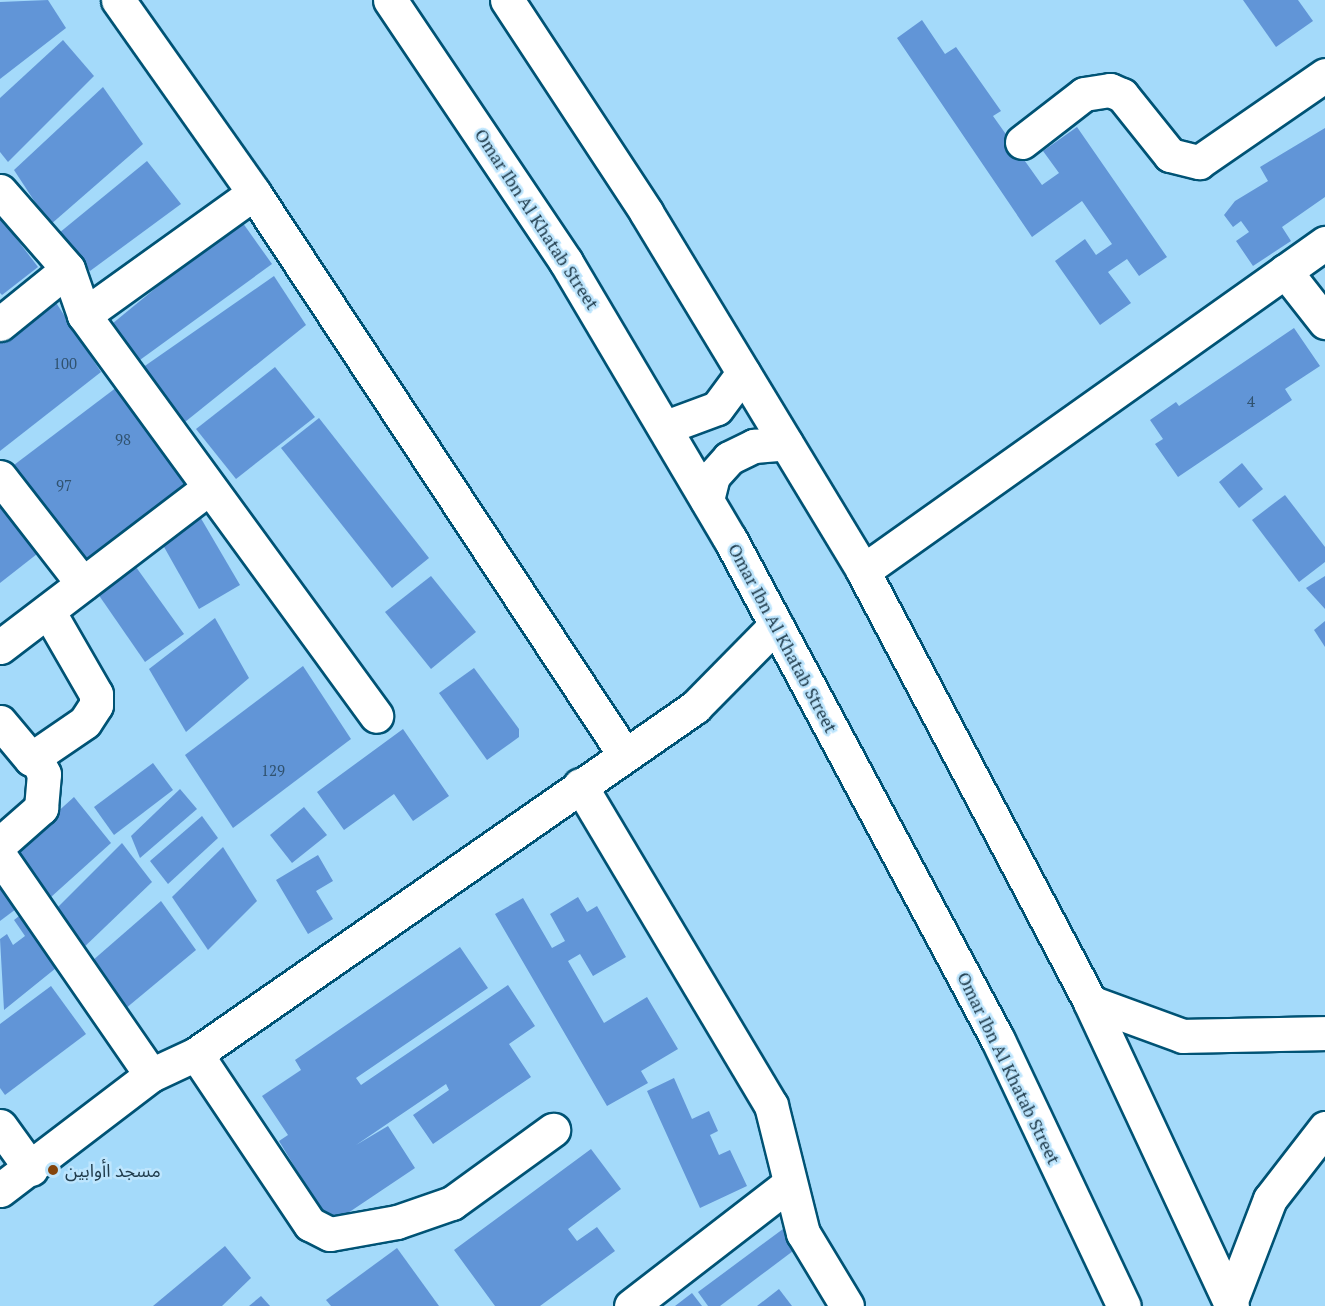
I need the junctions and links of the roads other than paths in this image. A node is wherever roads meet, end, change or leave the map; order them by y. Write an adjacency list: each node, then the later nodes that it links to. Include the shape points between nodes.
1 (118, 0): 7 (street)
2 (390, 0): 15 (street, Omar Ibn Al Khatab Street, via 554,243)
3 (507, 0): 14 (street)
4 (1325, 75): 5 (street, via 1213,156 1199,162 1170,155 1122,95 1110,90 1084,94)
5 (1022, 142)
6 (0, 191): 9 (street)
7 (254, 193): 11 (street); 27 (street)
8 (1325, 243): 10 (street)
9 (68, 269): 11 (street); 13 (street)
10 (1286, 271): 12 (street); 20 (street)
11 (84, 315): 18 (street)
12 (1325, 322)
13 (0, 324)
14 (744, 373): 15 (street, via 717,408); 16 (street)
15 (666, 427): 19 (street, Omar Ibn Al Khatab Street)
16 (786, 443): 19 (street, via 754,446 729,458 713,476); 20 (street)
17 (0, 477): 21 (street)
18 (209, 488): 21 (street); 25 (street)
19 (708, 500): 23 (street, Omar Ibn Al Khatab Street)
20 (862, 571): 32 (street)
21 (83, 584): 22 (street)
22 (48, 611): 24 (street); 28 (street, via 96,694 96,705 85,722)
23 (776, 625): 27 (street, via 695,706); 45 (street, Omar Ibn Al Khatab Street, via 998,1040)
24 (0, 647)
25 (375, 716)
26 (0, 722): 28 (street, via 26,758)
27 (624, 754): 29 (street)
28 (36, 758): 30 (street, via 44,774 41,808)
29 (580, 785): 34 (street); 40 (street, via 771,1105 782,1134)
30 (0, 844)
31 (0, 856): 35 (street)
32 (1090, 1002): 33 (street, via 1183,1036); 42 (street)
33 (1325, 1033)
34 (196, 1054): 35 (street); 38 (street, via 310,1224 330,1234 434,1212)
35 (151, 1075): 39 (street)
36 (0, 1125): 39 (street)
37 (1325, 1128): 42 (street, via 1270,1198)
38 (553, 1130)
39 (31, 1168): 41 (street)
40 (789, 1184): 43 (street); 44 (street, via 804,1233)
41 (0, 1190)
42 (1231, 1304)
43 (631, 1306)
44 (847, 1306)
45 (1124, 1306)

